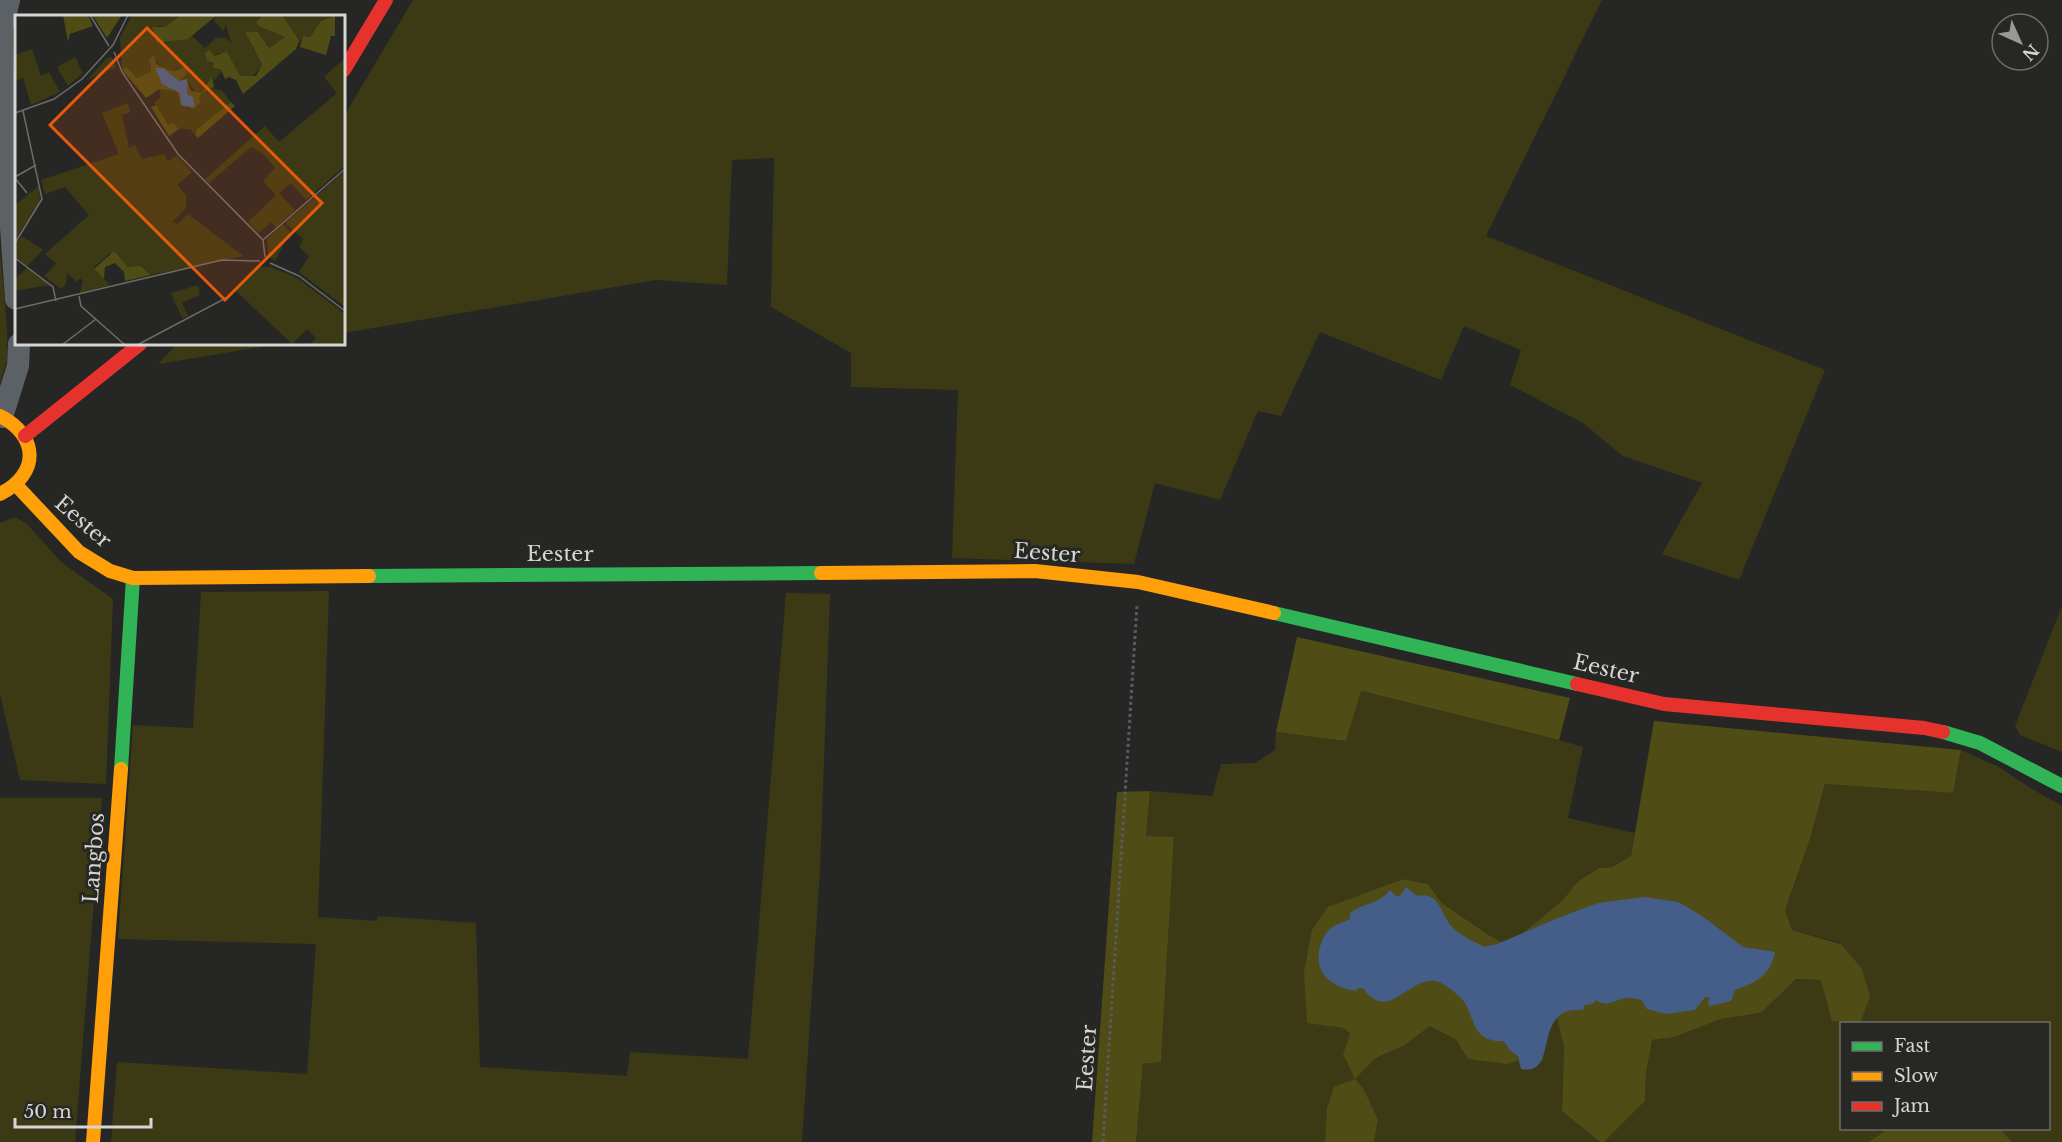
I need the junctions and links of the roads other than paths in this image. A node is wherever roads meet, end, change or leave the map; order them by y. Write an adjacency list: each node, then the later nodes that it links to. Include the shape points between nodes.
1 (9, 0): 4 (street, via 2,30 4,127)
2 (386, 0): 3 (main road)
3 (345, 68)
4 (15, 284)
5 (19, 345): 7 (street, via 18,366)
6 (140, 345): 8 (main road)
7 (1, 417): 8 (main road, via 15,424)
8 (25, 436): 9 (main road, via 29,466)
9 (17, 486): 10 (main road); 11 (main road, Eester, via 79,552 110,571)
10 (0, 494)
11 (133, 578): 12 (main road, Eester, via 1035,571 1138,582 1664,704 1945,732 1980,743); 13 (main road, Langbos)
12 (2062, 786)
13 (93, 1142)

